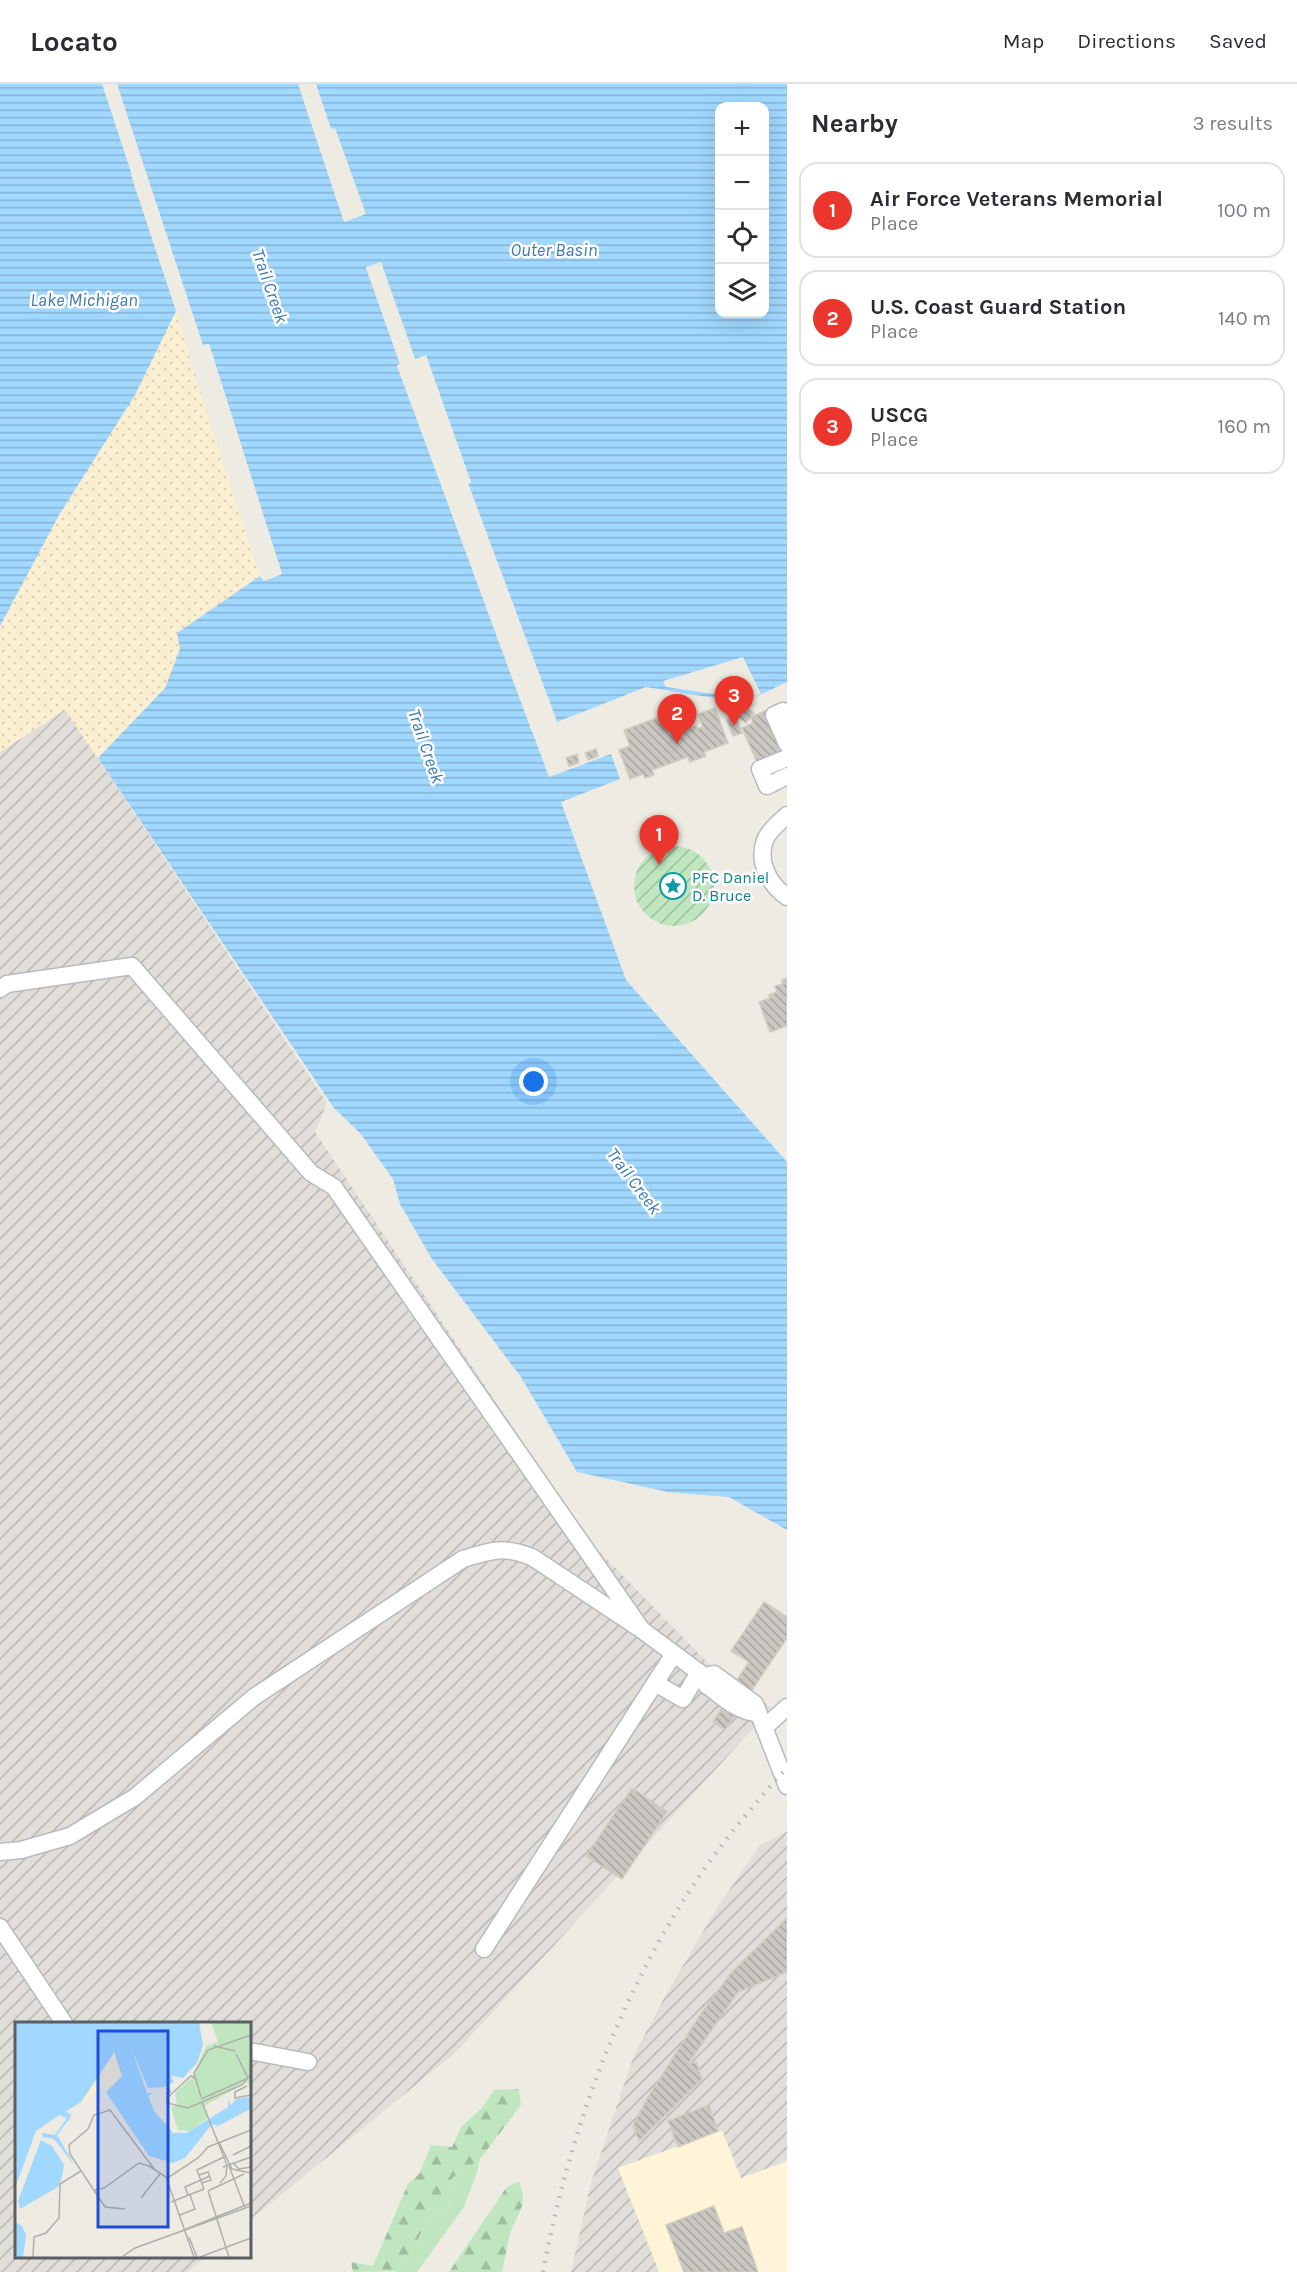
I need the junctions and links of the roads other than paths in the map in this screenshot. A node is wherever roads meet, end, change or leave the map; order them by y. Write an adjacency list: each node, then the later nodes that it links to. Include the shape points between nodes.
1 (787, 719): 2 (street, via 783,711 774,715)
2 (787, 744)
3 (787, 758): 4 (street, via 760,769 767,786)
4 (787, 777)
5 (787, 815): 6 (street, via 765,840 764,863 772,884)
6 (787, 897)
7 (0, 989): 8 (street, via 7,984 132,966 311,1173 334,1187)
8 (642, 1630): 9 (street); 15 (street, via 543,1564 514,1550 488,1551 464,1559 254,1697 135,1797 70,1836)
9 (675, 1654): 10 (street); 11 (street)
10 (702, 1674): 11 (street, via 683,1699); 13 (street, via 706,1685 745,1712 757,1713)
11 (655, 1683): 17 (street)
12 (787, 1707): 13 (street)
13 (764, 1728): 14 (street)
14 (787, 1786)
15 (0, 1852)
16 (0, 1927): 18 (street)
17 (484, 1949)
18 (63, 2022)
19 (250, 2051): 20 (street)
20 (308, 2062)

